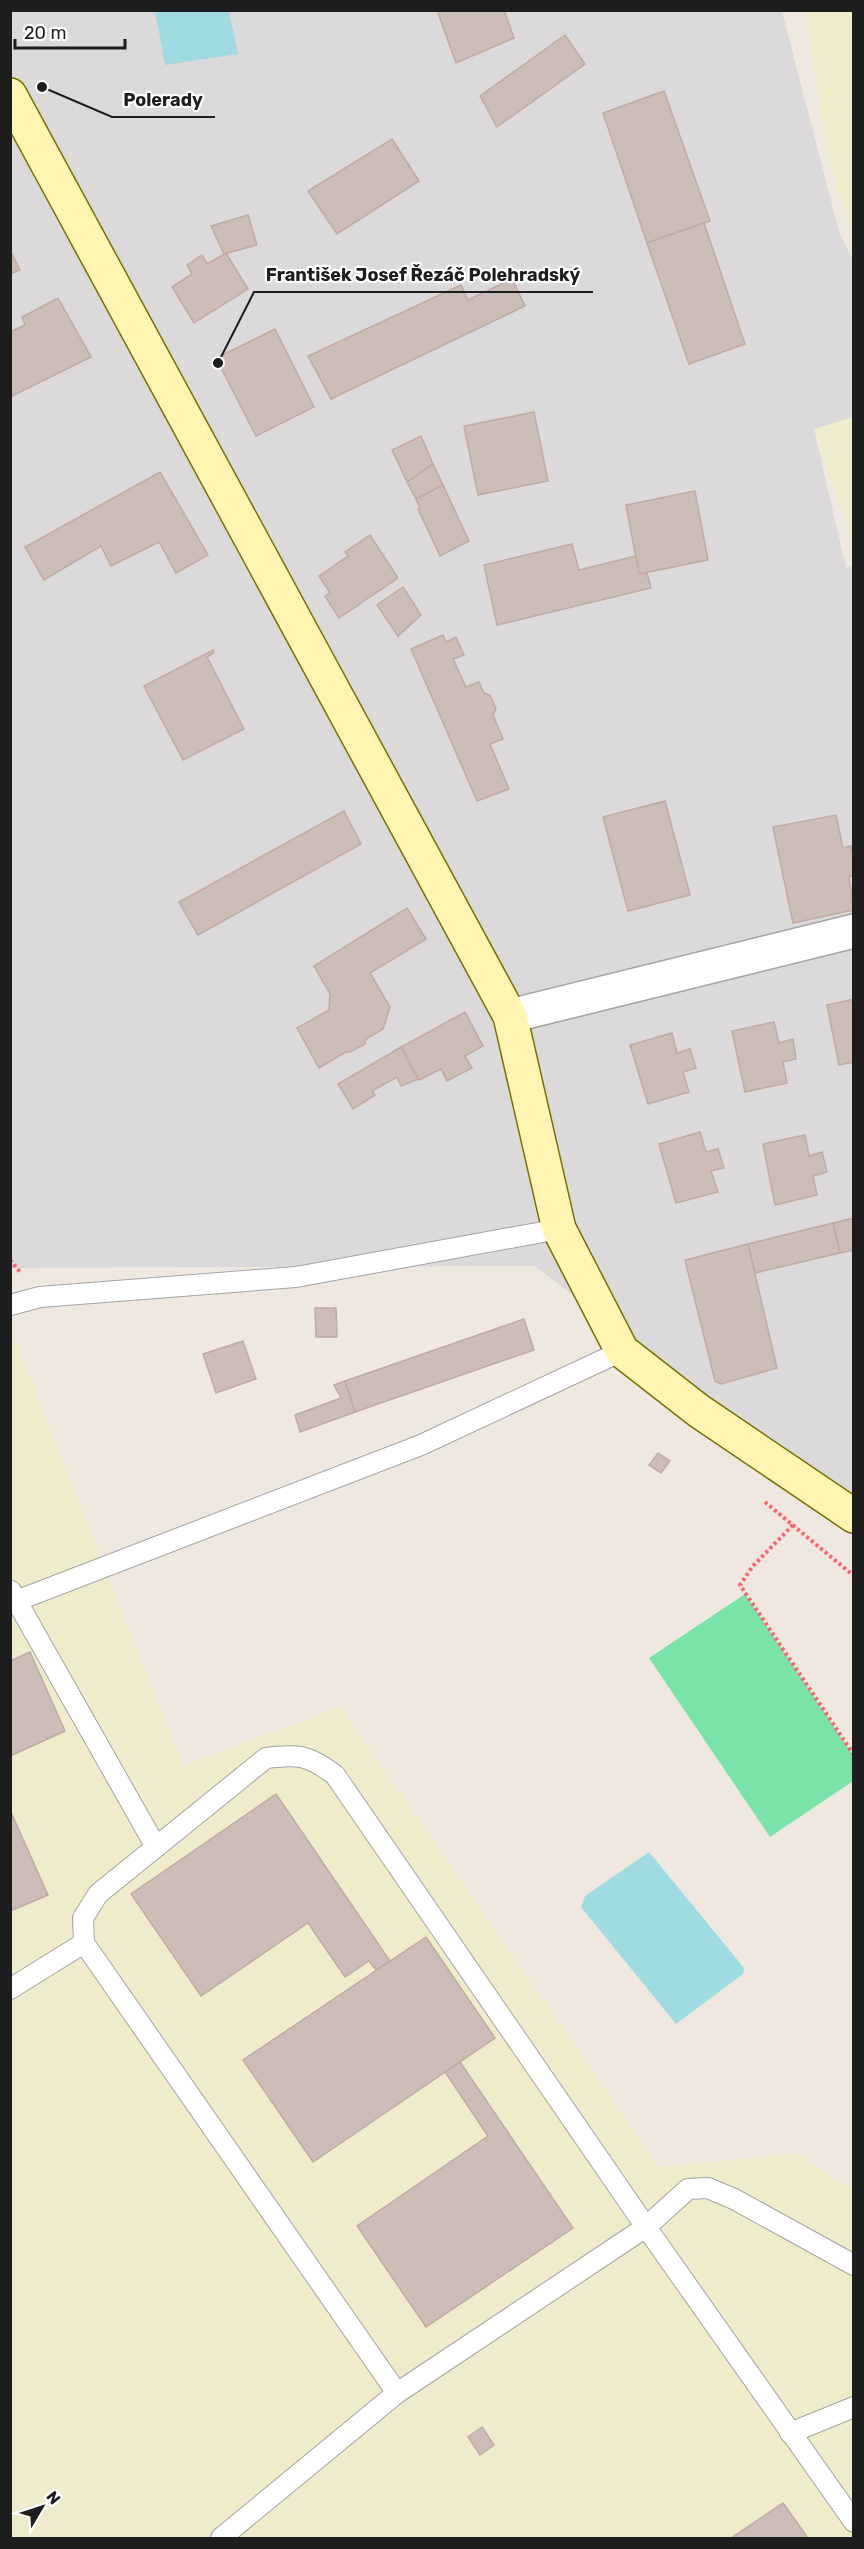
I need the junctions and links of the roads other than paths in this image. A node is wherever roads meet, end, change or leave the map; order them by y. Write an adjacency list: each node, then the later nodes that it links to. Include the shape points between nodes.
1 (10, 95): 3 (street)
2 (854, 931): 3 (street)
3 (510, 1016): 4 (street)
4 (560, 1229): 5 (lane, via 296,1277 40,1297); 6 (street)
5 (10, 1305)
6 (622, 1351): 7 (street, via 699,1411); 8 (lane, via 421,1445)
7 (854, 1516)
8 (14, 1596): 9 (lane)
9 (156, 1847): 10 (lane, via 98,1894 83,1918); 12 (lane, via 266,1758 291,1755 314,1759 335,1775)
10 (84, 1943): 11 (lane); 14 (lane)
11 (10, 1989)
12 (646, 2227): 13 (lane, via 688,2189 708,2188); 14 (lane); 16 (lane)
13 (854, 2265)
14 (397, 2393): 18 (lane)
15 (854, 2407): 16 (lane)
16 (790, 2433): 17 (lane)
17 (854, 2522)
18 (221, 2538)

